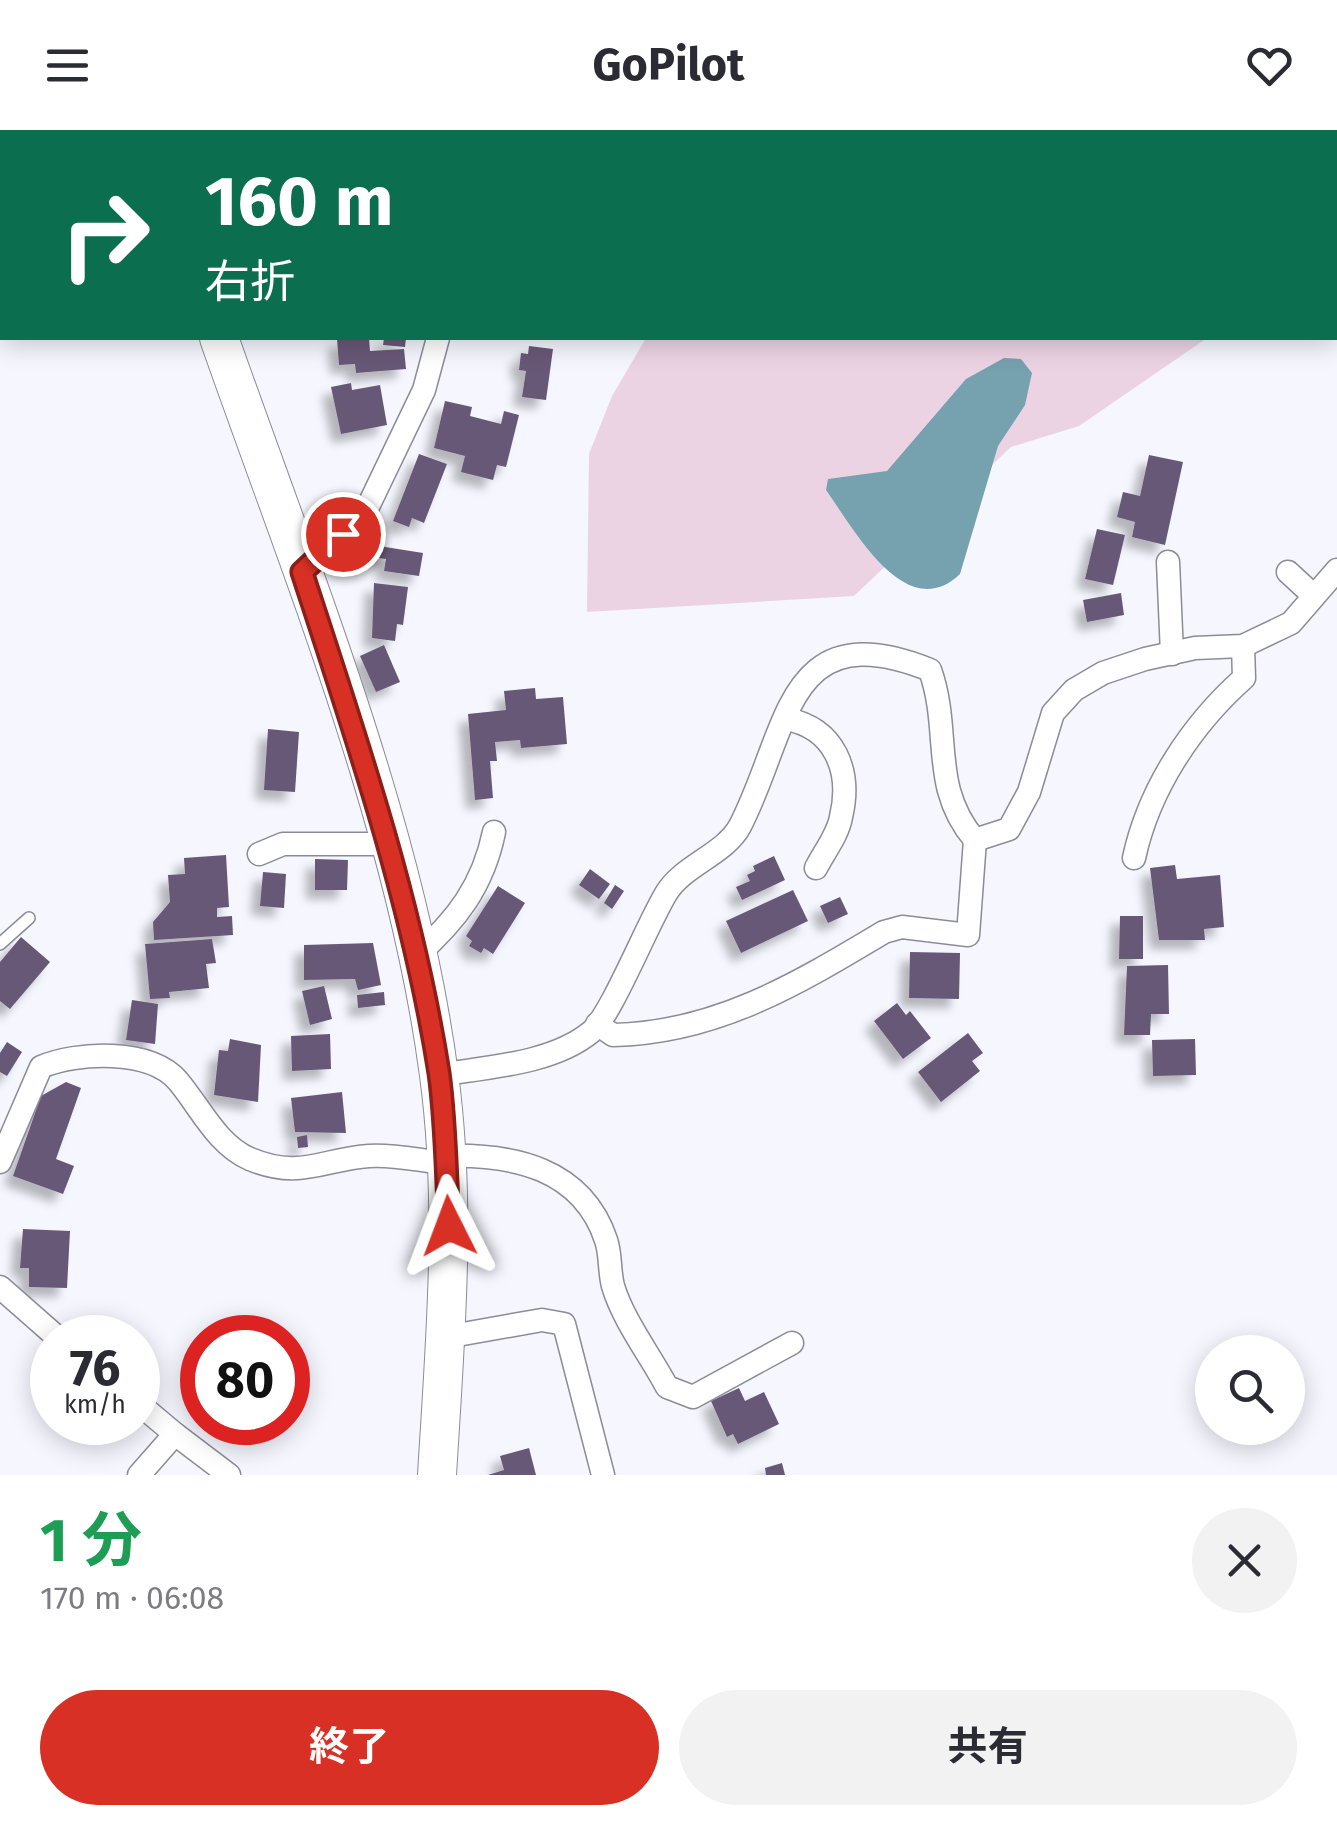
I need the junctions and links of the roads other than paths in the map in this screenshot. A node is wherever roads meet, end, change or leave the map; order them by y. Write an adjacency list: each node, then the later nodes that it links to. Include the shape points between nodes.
1 (220, 340): 5 (highway)
2 (437, 340): 5 (street, via 424,390 364,516)
3 (1168, 562): 9 (street)
4 (1337, 570): 7 (street)
5 (302, 572): 13 (highway)
6 (1288, 572): 7 (street)
7 (1314, 596): 8 (street, via 1291,623)
8 (1243, 646): 9 (street); 15 (street, via 1244,678 1204,713 1142,817)
9 (1172, 654): 12 (street, via 1103,673 1074,690 1053,713 1029,792 1008,829)
10 (786, 719): 12 (street, via 801,684 822,662 894,656 930,670 942,705 944,780 956,817); 16 (street, via 808,723 828,738 845,786 841,821); 20 (street, via 737,832 670,888)
11 (494, 832): 19 (street, via 487,868 454,922)
12 (976, 840): 20 (street, via 968,934 902,927 884,932 774,996 696,1024 613,1035)
13 (389, 844): 14 (street, via 283,844); 19 (highway)
14 (259, 854)
15 (1134, 858)
16 (816, 868)
17 (29, 918): 18 (lane)
18 (0, 944)
19 (416, 956): 21 (highway)
20 (597, 1024): 21 (street, via 562,1048 520,1062)
21 (439, 1075): 22 (highway)
22 (445, 1159): 23 (street, via 369,1156 310,1170 250,1159 228,1146 174,1076 108,1055 65,1057 41,1067); 26 (highway, via 451,1257); 27 (street, via 520,1160 588,1201 608,1242 613,1286 667,1387 680,1395 693,1397)
23 (0, 1162)
24 (0, 1287): 25 (street)
25 (32, 1315)
26 (446, 1337): 32 (highway); 33 (street, via 542,1320 564,1324)
27 (792, 1343)
28 (160, 1421): 29 (street)
29 (176, 1434): 30 (street); 31 (street)
30 (139, 1475)
31 (229, 1475)
32 (437, 1475)
33 (603, 1475)

